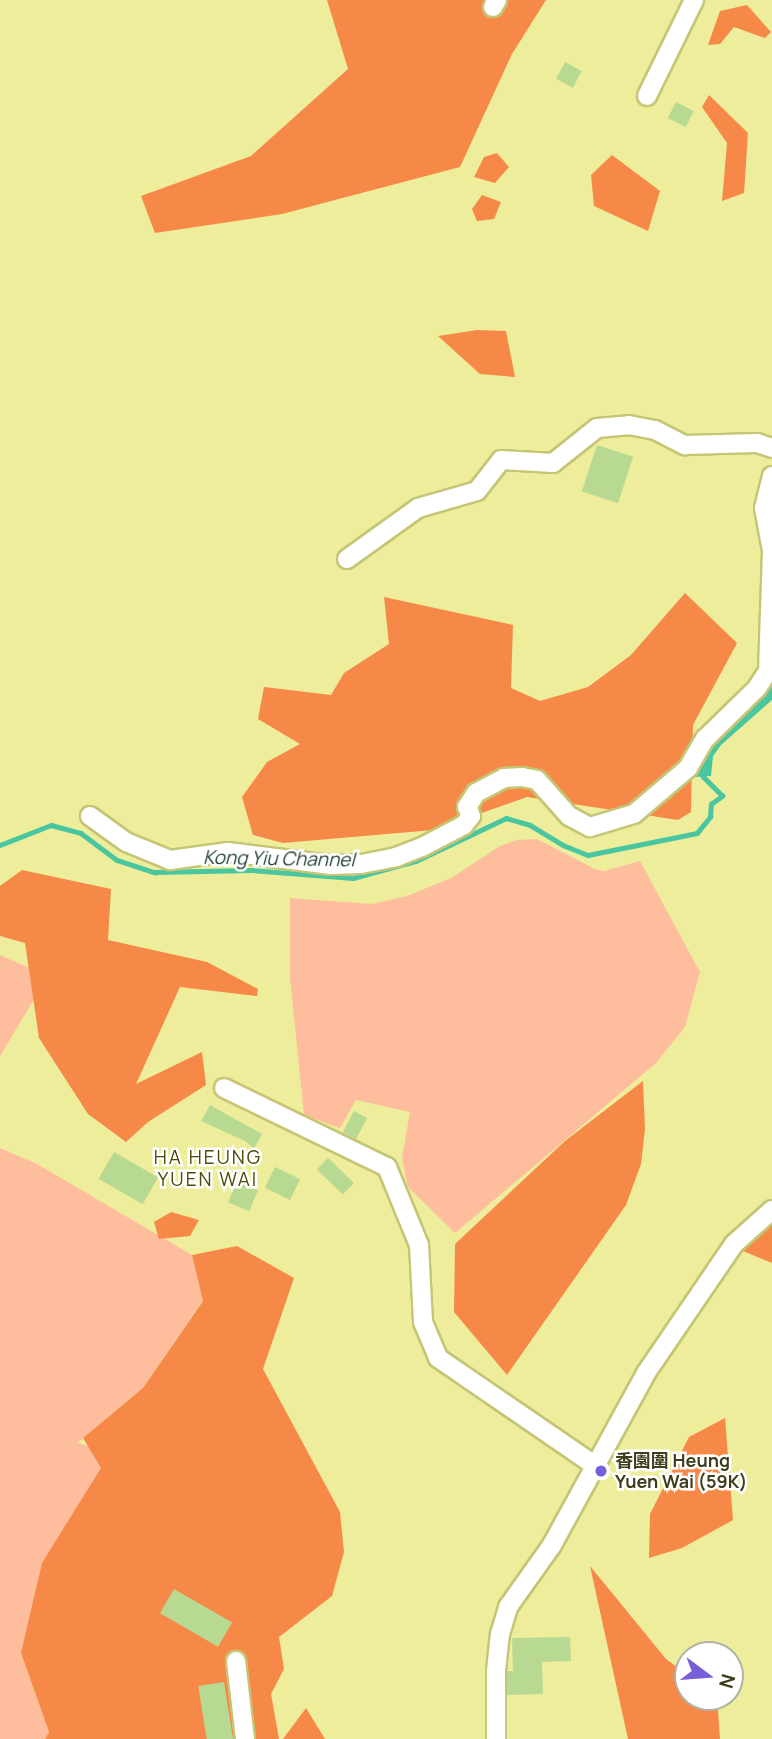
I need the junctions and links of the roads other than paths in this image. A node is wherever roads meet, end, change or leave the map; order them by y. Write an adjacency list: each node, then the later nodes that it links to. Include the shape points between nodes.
1 (694, 0): 2 (street)
2 (647, 96)
3 (772, 448): 5 (street, via 757,443 685,445 642,427 597,428 553,463 501,460 477,491 418,508)
4 (772, 476): 6 (street, via 764,508 772,551 768,671 705,739 688,768 634,814 590,827 569,816 537,780 504,779 476,793 467,807 471,816 464,825 422,847 372,862 331,865 228,852 170,860 126,842)
5 (347, 559)
6 (90, 816)
7 (224, 1088): 9 (street, via 387,1167 419,1245 424,1322 438,1358)
8 (772, 1210): 9 (street, via 728,1253 646,1373)
9 (596, 1466): 12 (street, via 552,1545 504,1616 496,1671)
10 (236, 1661): 11 (street)
11 (245, 1739)
12 (496, 1739)

